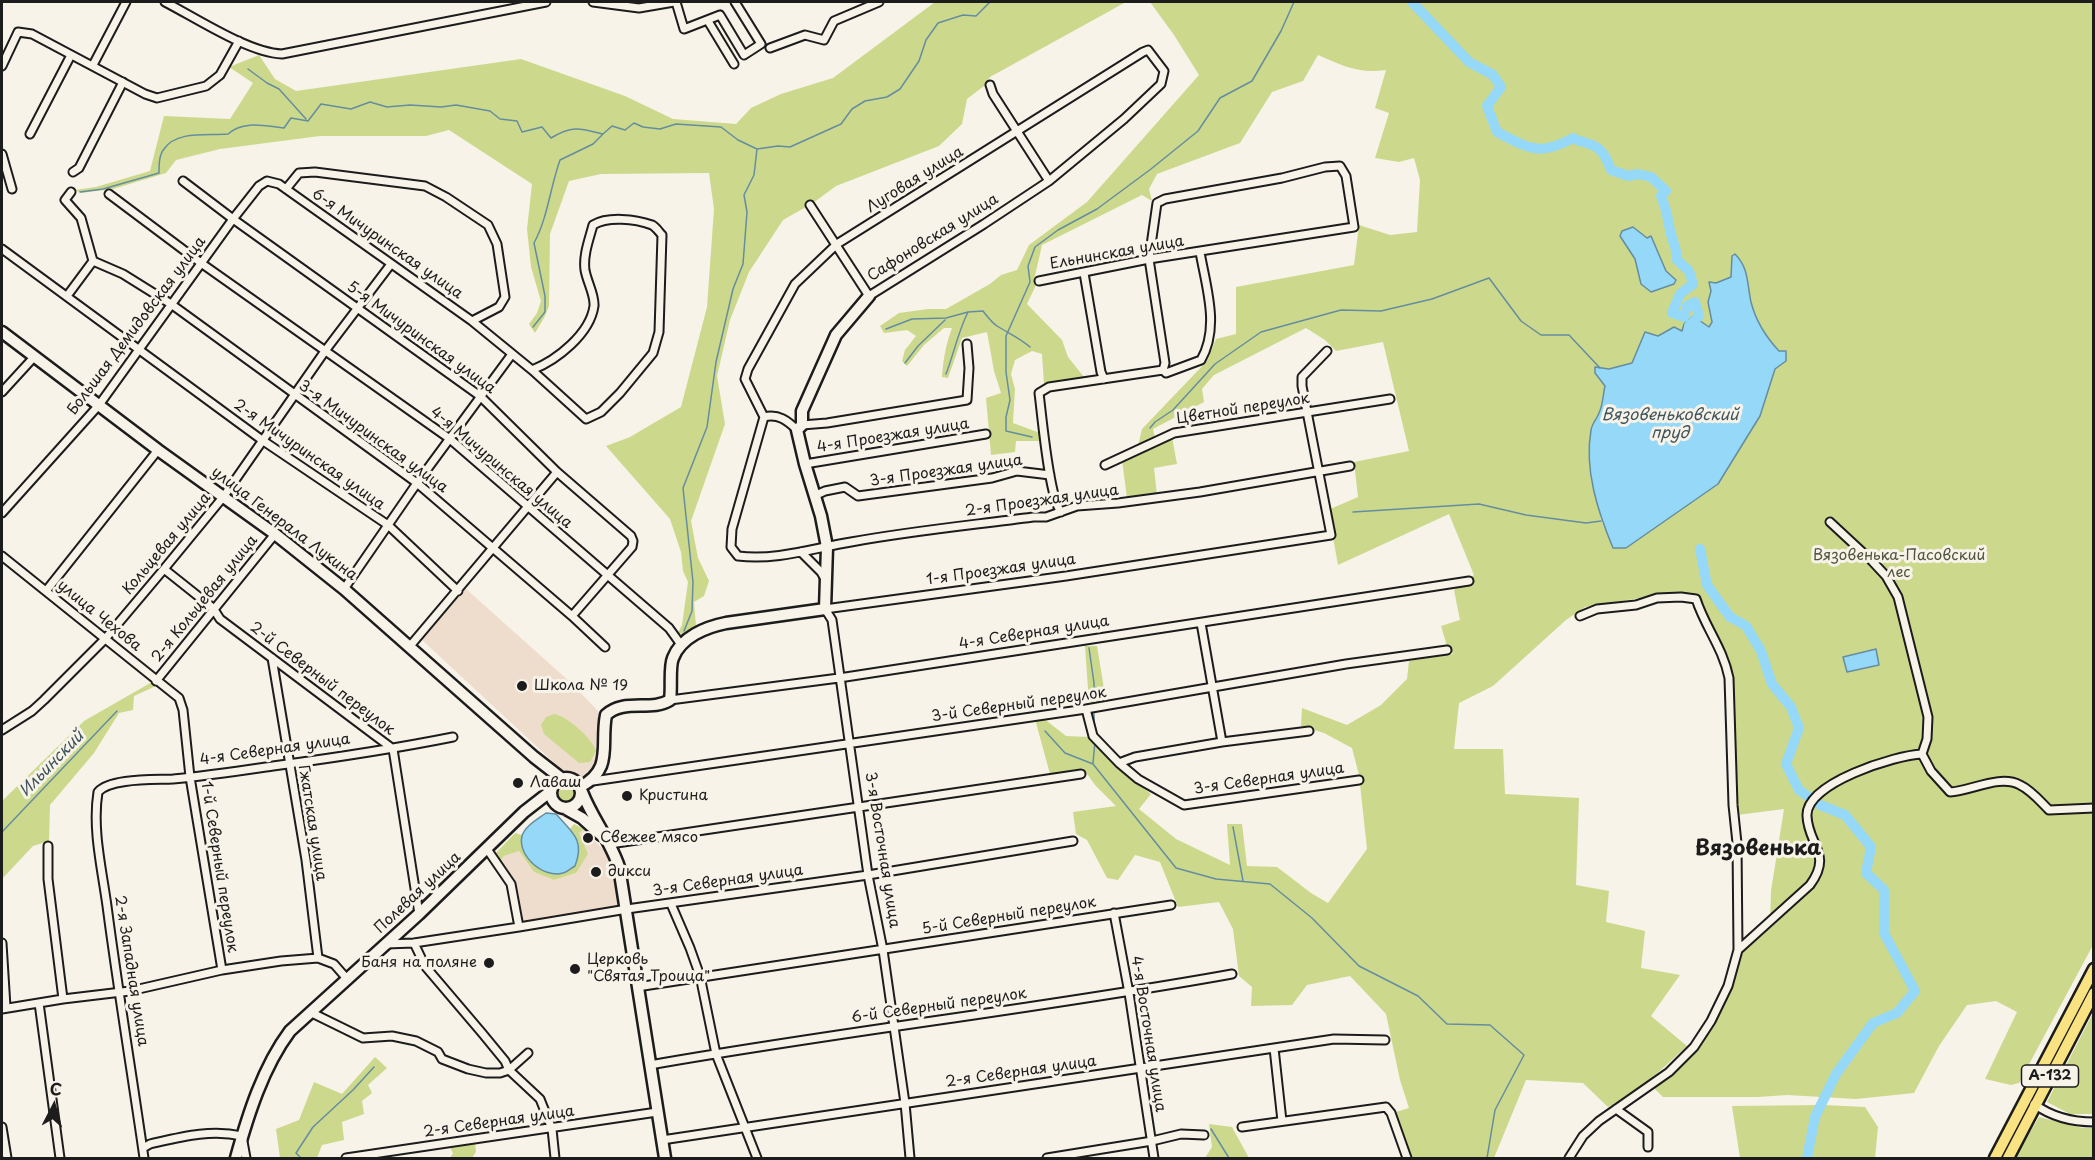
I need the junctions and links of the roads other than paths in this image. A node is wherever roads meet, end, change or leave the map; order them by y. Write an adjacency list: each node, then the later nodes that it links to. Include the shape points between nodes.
1 (126, 2): 15 (street)
2 (165, 2): 9 (street)
3 (546, 2): 9 (street, via 282,54)
4 (593, 2): 5 (street, via 639,8)
5 (675, 2): 8 (street, via 684,29)
6 (735, 2): 8 (street, via 761,44 744,55 720,15)
7 (879, 2): 10 (street, via 834,21 824,40 805,35)
8 (708, 21): 13 (street)
9 (239, 41): 16 (street, via 220,75 206,86 157,98)
10 (770, 48)
11 (1148, 50): 18 (street, Луговая улица); 24 (street, Сафоновская улица, via 1164,71 1161,84)
12 (71, 55): 14 (street, via 32,34 18,32); 15 (street); 19 (street)
13 (734, 64)
14 (2, 66)
15 (93, 66): 16 (street)
16 (123, 81): 21 (street, via 79,168)
17 (990, 85): 18 (street)
18 (1017, 132): 24 (street); 31 (street, Луговая улица)
19 (30, 134)
20 (2, 154): 25 (street)
21 (73, 172)
22 (183, 181): 30 (street, 5-я Мичуринская улица)
23 (267, 181): 26 (street, 6-я Мичуринская улица); 30 (street, Большая Демидовская улица)
24 (1049, 181): 41 (street, Сафоновская улица)
25 (12, 189)
26 (286, 189): 37 (street, 6-я Мичуринская улица); 44 (street, 6-я Мичуринская улица, via 299,173 315,172 425,186 488,225 497,244 505,297 499,307)
27 (71, 192): 35 (street, via 65,200 81,218)
28 (109, 194): 36 (street, 4-я Мичуринская улица)
29 (810, 205): 31 (street)
30 (232, 219): 36 (street, Большая Демидовская улица); 43 (street, 5-я Мичуринская улица)
31 (837, 244): 41 (street); 61 (street, Луговая улица, via 795,284 748,369 745,379)
32 (2, 249): 40 (street, 2-я Мичуринская улица)
33 (1200, 252): 34 (street, Ельнинская улица); 34 (street, Ельнинская улица, via 1354,226 1346,176 1340,166 1325,167 1165,199 1157,203); 53 (street, Ельнинская улица, via 1211,330 1207,350 1201,360 1166,373)
34 (1149, 260): 38 (street, Ельнинская улица); 53 (street)
35 (93, 261): 40 (street); 42 (street, 3-я Мичуринская улица, via 123,274)
36 (201, 262): 42 (street, Большая Демидовская улица); 48 (street, 4-я Мичуринская улица)
37 (391, 264): 43 (street, Кольцевая улица); 44 (street, 6-я Мичуринская улица)
38 (1084, 273): 39 (street, Ельнинская улица); 54 (street)
39 (1039, 281)
40 (67, 296): 47 (street, 2-я Мичуринская улица)
41 (869, 296): 62 (main road, Сафоновская улица, via 836,335 802,411)
42 (171, 304): 47 (street, Большая Демидовская улица); 56 (street, 3-я Мичуринская улица)
43 (358, 308): 48 (street, Кольцевая улица); 57 (street, 5-я Мичуринская улица)
44 (472, 321): 50 (street, 6-я Мичуринская улица)
45 (2, 332): 51 (main road, улица Генерала Лукина)
46 (967, 344): 62 (street, via 968,400)
47 (138, 350): 59 (street, Большая Демидовская улица); 65 (street, 2-я Мичуринская улица)
48 (325, 351): 56 (street, Кольцевая улица); 64 (street, 4-я Мичуринская улица)
49 (1327, 351): 60 (street, via 1302,377)
50 (512, 354): 52 (street, 6-я Мичуринская улица); 57 (street)
51 (35, 356): 55 (street); 59 (main road, улица Генерала Лукина)
52 (532, 370): 52 (street, 6-я Мичуринская улица, via 586,419 601,412 620,393 653,352 660,332 662,235 654,226 625,220 600,220 593,225 585,256 594,304 590,322 563,352)
53 (1163, 370): 54 (street, Ельнинская улица)
54 (1104, 379): 72 (street, Ельнинская улица, via 1049,387 1039,393)
55 (2, 392)
56 (294, 396): 65 (street, Кольцевая улица); 73 (street, 3-я Мичуринская улица)
57 (480, 396): 64 (street); 71 (street, 5-я Мичуринская улица)
58 (1390, 399): 60 (street, Цветной переулок)
59 (99, 405): 66 (main road, улица Генерала Лукина); 78 (street, Большая Демидовская улица)
60 (1307, 412): 68 (street, Цветной переулок, via 1174,433); 70 (street)
61 (764, 417): 62 (street, via 772,415); 84 (street, 2-я Проезжая улица, via 732,529 731,548 738,556 755,558)
62 (800, 428): 67 (main road, Сафоновская улица)
63 (986, 434): 67 (street, 4-я Проезжая улица)
64 (450, 439): 73 (street); 76 (street, 4-я Мичуринская улица)
65 (262, 440): 74 (street, Кольцевая улица); 80 (street, 2-я Мичуринская улица)
66 (158, 450): 74 (main road, улица Генерала Лукина); 91 (street)
67 (804, 464): 75 (main road, Сафоновская улица)
68 (1106, 465)
69 (1350, 466): 70 (street, 2-я Проезжая улица)
70 (1317, 471): 77 (street, 2-я Проезжая улица, via 1197,492 1077,506); 94 (street, 1-я Проезжая улица, via 1330,535)
71 (557, 472): 76 (street); 87 (street, 5-я Мичуринская улица, via 631,536 632,547)
72 (1050, 475): 75 (street, 3-я Проезжая улица, via 1017,471 893,493 858,496 845,488 825,490); 77 (street)
73 (417, 483): 80 (street); 83 (street, 3-я Мичуринская улица)
74 (224, 496): 81 (main road, улица Генерала Лукина); 86 (street, Кольцевая улица)
75 (814, 496): 82 (main road, Сафоновская улица)
76 (528, 508): 83 (street); 87 (street, 4-я Мичуринская улица)
77 (1062, 512): 82 (street, 2-я Проезжая улица)
78 (2, 513)
79 (1830, 522): 116 (street, via 1886,576 1898,597 1928,717)
80 (388, 525): 90 (street); 92 (street, 2-я Мичуринская улица)
81 (275, 534): 90 (main road, улица Генерала Лукина); 93 (street, 2-я Кольцевая улица)
82 (827, 547): 84 (street, 2-я Проезжая улица); 88 (main road, 3-я Восточная улица)
83 (492, 548): 92 (street); 95 (street, 3-я Мичуринская улица)
84 (801, 552): 88 (street)
85 (2, 556): 91 (street, улица Чехова)
86 (164, 569): 93 (street, 2-й Северный переулок); 98 (street, Кольцевая улица)
87 (608, 576): 95 (street); 100 (street, 4-я Мичуринская улица, via 669,628)
88 (825, 580): 94 (main road, 3-я Восточная улица)
89 (1469, 581): 97 (street, 4-я Северная улица)
90 (344, 588): 99 (main road, улица Генерала Лукина)
91 (46, 591): 98 (street, улица Чехова)
92 (458, 591): 99 (street)
93 (213, 608): 103 (street, 2-й Северный переулок, via 220,620); 105 (street, 2-я Кольцевая улица)
94 (825, 609): 100 (main road, 1-я Проезжая улица, via 710,626); 104 (street, 3-я Восточная улица, via 832,620)
95 (572, 616): 101 (street, 3-я Мичуринская улица)
96 (1580, 616): 148 (street, via 1597,609 1636,606 1657,598 1696,599 1725,660 1737,843)
97 (1201, 623): 104 (street, 4-я Северная улица); 106 (street)
98 (105, 639): 105 (street, улица Чехова); 110 (street, Кольцевая улица, via 32,711)
99 (410, 646): 117 (main road, улица Генерала Лукина)
100 (682, 646): 108 (main road, via 673,658)
101 (605, 647)
102 (1447, 650): 106 (street, 3-й Северный переулок)
103 (272, 658): 115 (street, 2-й Северный переулок); 119 (street, Гжатская улица)
104 (839, 678): 108 (street, 4-я Северная улица); 114 (street, 3-я Восточная улица)
105 (156, 681): 107 (street, улица Чехова)
106 (1211, 689): 109 (street, 3-й Северный переулок); 113 (street)
107 (179, 698): 121 (street, 1-й Северный переулок)
108 (670, 700): 124 (main road, 4-я Северная улица, via 624,706 606,716 604,756)
109 (1086, 709): 114 (street, 3-й Северный переулок); 118 (street, via 1094,736)
110 (2, 730)
111 (1309, 731): 113 (street)
112 (453, 737): 115 (street, 4-я Северная улица)
113 (1222, 742): 118 (street)
114 (850, 744): 124 (street, 3-й Северный переулок); 130 (street, 3-я Восточная улица)
115 (393, 749): 119 (street, 4-я Северная улица); 142 (street, 2-й Северный переулок)
116 (1922, 754): 131 (street, via 1950,792 2013,782 2049,810); 148 (street, via 1881,763 1816,795 1807,817 1818,848 1818,874)
117 (534, 757): 122 (main road, улица Генерала Лукина); 126 (main road, улица Генерала Лукина, via 546,772)
118 (1119, 763): 123 (street, 3-я Северная улица, via 1138,779 1184,805)
119 (289, 764): 121 (street, 4-я Северная улица); 149 (street, Гжатская улица)
120 (1081, 774): 130 (street)
121 (190, 777): 125 (street, 4-я Северная улица, via 114,783); 151 (street, 1-й Северный переулок)
122 (561, 778): 126 (main road); 127 (main road, via 576,781)
123 (1359, 780)
124 (593, 781): 127 (main road)
125 (101, 789): 156 (street, 2-я Западная улица, via 96,803 97,831)
126 (551, 789): 128 (main road); 129 (main road, Полевая улица)
127 (581, 790): 132 (main road, via 579,802); 134 (main road)
128 (554, 802): 129 (main road); 132 (main road)
129 (535, 804): 136 (main road, Полевая улица)
130 (860, 808): 134 (street); 137 (street, 3-я Восточная улица)
131 (2094, 808)
132 (566, 809): 134 (main road)
133 (1073, 841): 137 (street, 3-я Северная улица)
134 (610, 844): 140 (main road)
135 (48, 846): 159 (street, via 48,879)
136 (487, 849): 142 (main road, Полевая улица); 143 (street, via 511,884)
137 (868, 874): 138 (street, 3-я Северная улица); 147 (street, 3-я Восточная улица)
138 (670, 904): 140 (street, 3-я Северная улица); 153 (street)
139 (1171, 905): 141 (street, 5-й Северный переулок)
140 (627, 909): 143 (street, 3-я Северная улица); 155 (main road)
141 (1114, 913): 147 (street, 5-й Северный переулок); 157 (street, 4-я Восточная улица)
142 (419, 914): 146 (main road, Полевая улица)
143 (519, 927): 145 (street, 3-я Северная улица)
144 (2, 943): 161 (street)
145 (414, 943): 146 (street, 3-я Северная улица); 170 (street, via 425,966)
146 (386, 944): 154 (main road, Полевая улица)
147 (883, 950): 153 (street, 5-й Северный переулок); 163 (street, 3-я Восточная улица)
148 (1738, 950): 174 (street, via 1728,986 1694,1047 1670,1072)
149 (318, 958): 151 (street); 154 (street, via 334,964)
150 (2094, 969): 171 (main road, А-132)
151 (222, 970): 156 (street)
152 (1232, 974): 157 (street, 6-й Северный переулок)
153 (700, 976): 155 (street, 5-й Северный переулок); 167 (street)
154 (348, 980): 162 (main road, Полевая улица)
155 (637, 987): 168 (main road)
156 (118, 992): 159 (street); 187 (street, 2-я Западная улица)
157 (1129, 993): 163 (street, 6-й Северный переулок); 169 (street, 4-я Восточная улица)
158 (2094, 993): 173 (main road, А-132)
159 (63, 999): 160 (street)
160 (39, 1003): 161 (street); 189 (street)
161 (4, 1008)
162 (310, 1012): 170 (street, via 363,1038 392,1036 416,1041 438,1052 442,1059 468,1069 486,1073); 183 (main road, Полевая улица, via 280,1044)
163 (893, 1026): 167 (street, 6-й Северный переулок); 172 (street, 3-я Восточная улица)
164 (1385, 1040): 165 (street, 2-я Северная улица, via 1334,1039)
165 (1274, 1047): 169 (street, 2-я Северная улица); 176 (street)
166 (528, 1053): 170 (street)
167 (716, 1054): 168 (street, 6-й Северный переулок); 179 (street)
168 (650, 1065): 175 (main road)
169 (1141, 1068): 172 (street, 2-я Северная улица); 185 (street, 4-я Восточная улица)
170 (509, 1070): 181 (street, via 540,1099)
171 (2026, 1098): 173 (street); 202 (main road, А-132)
172 (905, 1102): 179 (street, 2-я Северная улица); 197 (street, 3-я Восточная улица)
173 (2035, 1106): 177 (street, via 2071,1121); 203 (main road, А-132)
174 (1616, 1109): 186 (street, via 1648,1132); 201 (street, via 1583,1136)
175 (657, 1112): 181 (street, 2-я Северная улица); 184 (main road)
176 (1282, 1121): 180 (street); 200 (street, via 1386,1107)
177 (2094, 1122)
178 (2, 1127): 188 (street)
179 (745, 1127): 184 (street, 2-я Северная улица); 196 (street)
180 (1242, 1127)
181 (552, 1129): 193 (street, 2-я Северная улица); 194 (street)
182 (1204, 1135): 185 (street, via 1181,1134)
183 (242, 1136): 187 (street, via 200,1133); 191 (main road, Полевая улица); 192 (street)
184 (662, 1140): 195 (main road)
185 (1152, 1141): 198 (street); 199 (street, 4-я Восточная улица)
186 (1648, 1147)
187 (143, 1148): 190 (street, 2-я Западная улица)
188 (7, 1158)
189 (60, 1158)
190 (144, 1158)
191 (236, 1158)
192 (246, 1158)
193 (346, 1158)
194 (555, 1158)
195 (665, 1158)
196 (757, 1158)
197 (910, 1158)
198 (1047, 1158)
199 (1154, 1158)
200 (1407, 1158)
201 (1569, 1158)
202 (1995, 1158)
203 (2008, 1158)

